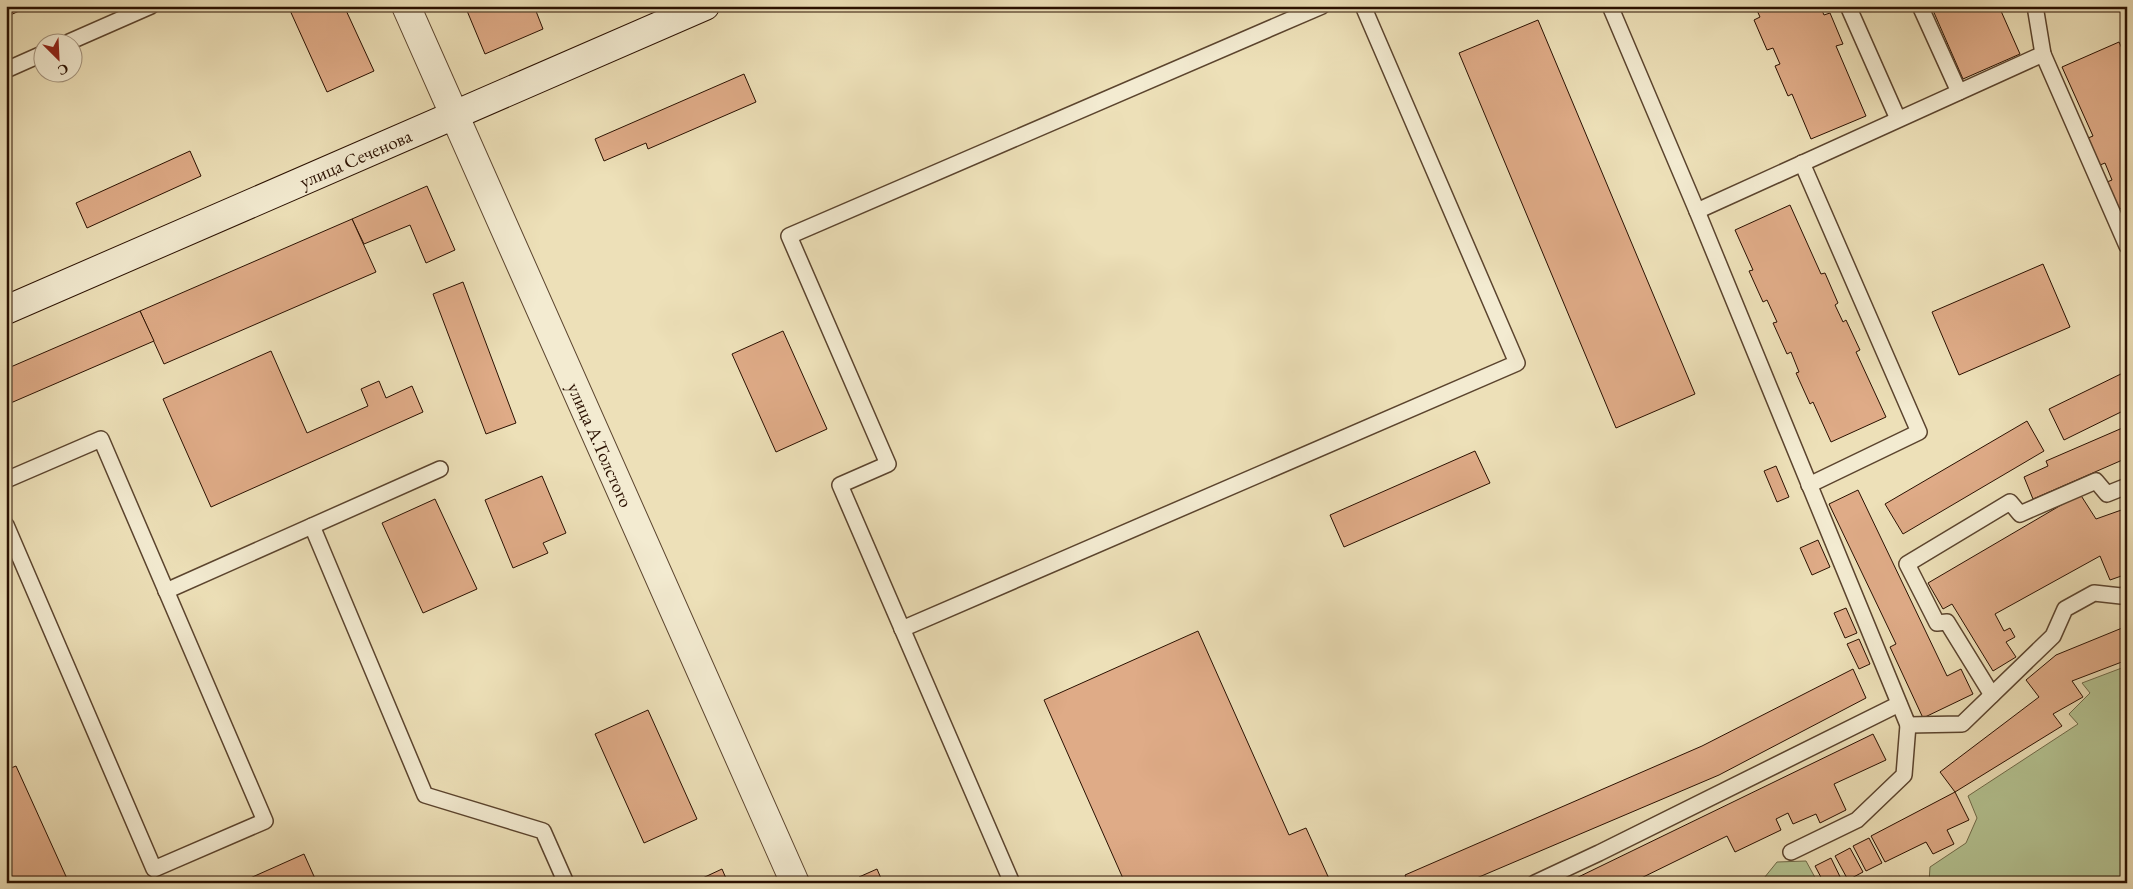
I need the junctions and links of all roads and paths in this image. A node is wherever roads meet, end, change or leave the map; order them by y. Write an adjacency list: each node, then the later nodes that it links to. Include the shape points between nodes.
1 (151, 6): 10 (lane)
2 (406, 6): 15 (street, улица А.Толстого)
3 (705, 6): 15 (street, улица Сеченова)
4 (1322, 6): 29 (lane, via 789,236 888,464 840,485)
5 (1363, 6): 29 (lane, via 1517,363)
6 (1610, 6): 18 (lane)
7 (1848, 6): 16 (lane)
8 (1920, 6): 14 (lane)
9 (2035, 6): 11 (lane)
10 (82, 36)
11 (2043, 54): 14 (lane); 19 (lane)
12 (32, 58): 13 (lane)
13 (6, 70)
14 (1959, 92): 16 (lane)
15 (454, 116): 20 (street, улица Сеченова); 35 (street, улица А.Толстого)
16 (1898, 120): 17 (lane)
17 (1802, 163): 18 (lane); 23 (lane, via 1920,432)
18 (1697, 211): 23 (lane)
19 (2127, 246)
20 (6, 310)
21 (440, 470): 26 (lane)
22 (6, 480): 27 (lane, via 101,439)
23 (1809, 485): 31 (lane)
24 (2127, 486): 30 (lane, via 2107,494 2096,482 2020,514 2010,502 1907,564 1937,623 1947,622)
25 (6, 525): 27 (lane, via 154,869 265,822)
26 (312, 526): 27 (lane); 34 (lane, via 425,795 543,831)
27 (166, 591)
28 (2127, 594): 30 (lane, via 2094,593 2065,609 2053,636)
29 (902, 628): 36 (lane)
30 (1992, 695): 32 (lane, via 1962,724)
31 (1899, 704): 32 (lane); 37 (lane)
32 (1908, 725): 33 (lane, via 1904,775 1857,820)
33 (1791, 852)
34 (566, 883)
35 (795, 883)
36 (1012, 883)
37 (1535, 883)

